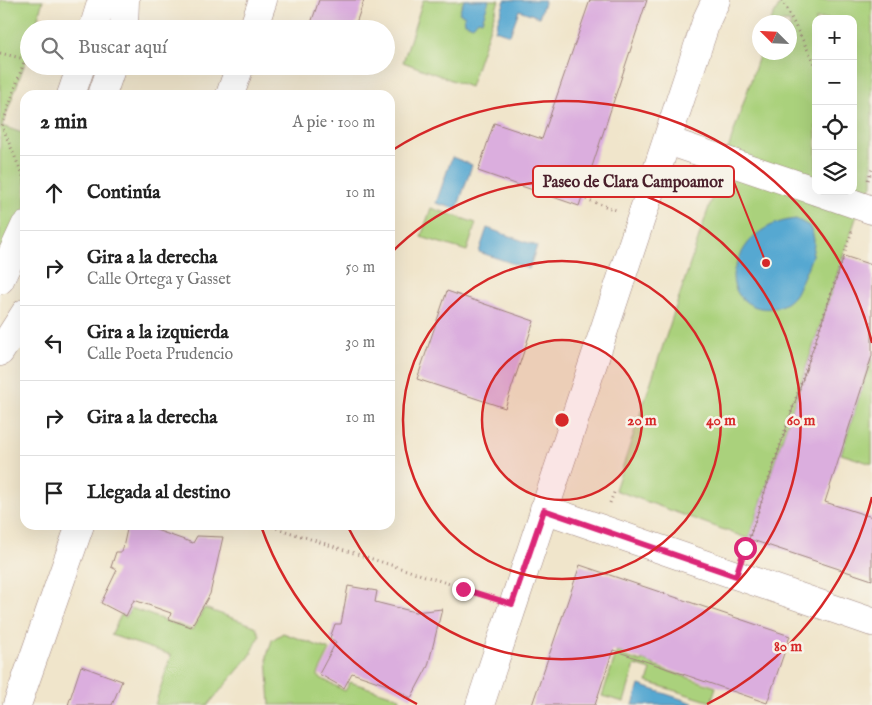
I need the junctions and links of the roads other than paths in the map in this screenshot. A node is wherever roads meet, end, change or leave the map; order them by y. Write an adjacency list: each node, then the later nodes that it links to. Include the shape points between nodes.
1 (102, 0): 4 (street)
2 (263, 0): 5 (street)
3 (716, 0): 12 (street)
4 (96, 20)
5 (256, 20)
6 (78, 75): 9 (street)
7 (109, 75): 10 (street)
8 (237, 75): 11 (street)
9 (73, 90)
10 (104, 90)
11 (232, 90)
12 (668, 142): 13 (street); 20 (street)
13 (812, 190)
14 (828, 195): 15 (street)
15 (866, 208)
16 (20, 237): 17 (street)
17 (0, 280)
18 (20, 321): 19 (street)
19 (0, 352)
20 (544, 510): 22 (street); 24 (street)
21 (78, 530): 23 (street)
22 (872, 622)
23 (17, 705)
24 (480, 705)

